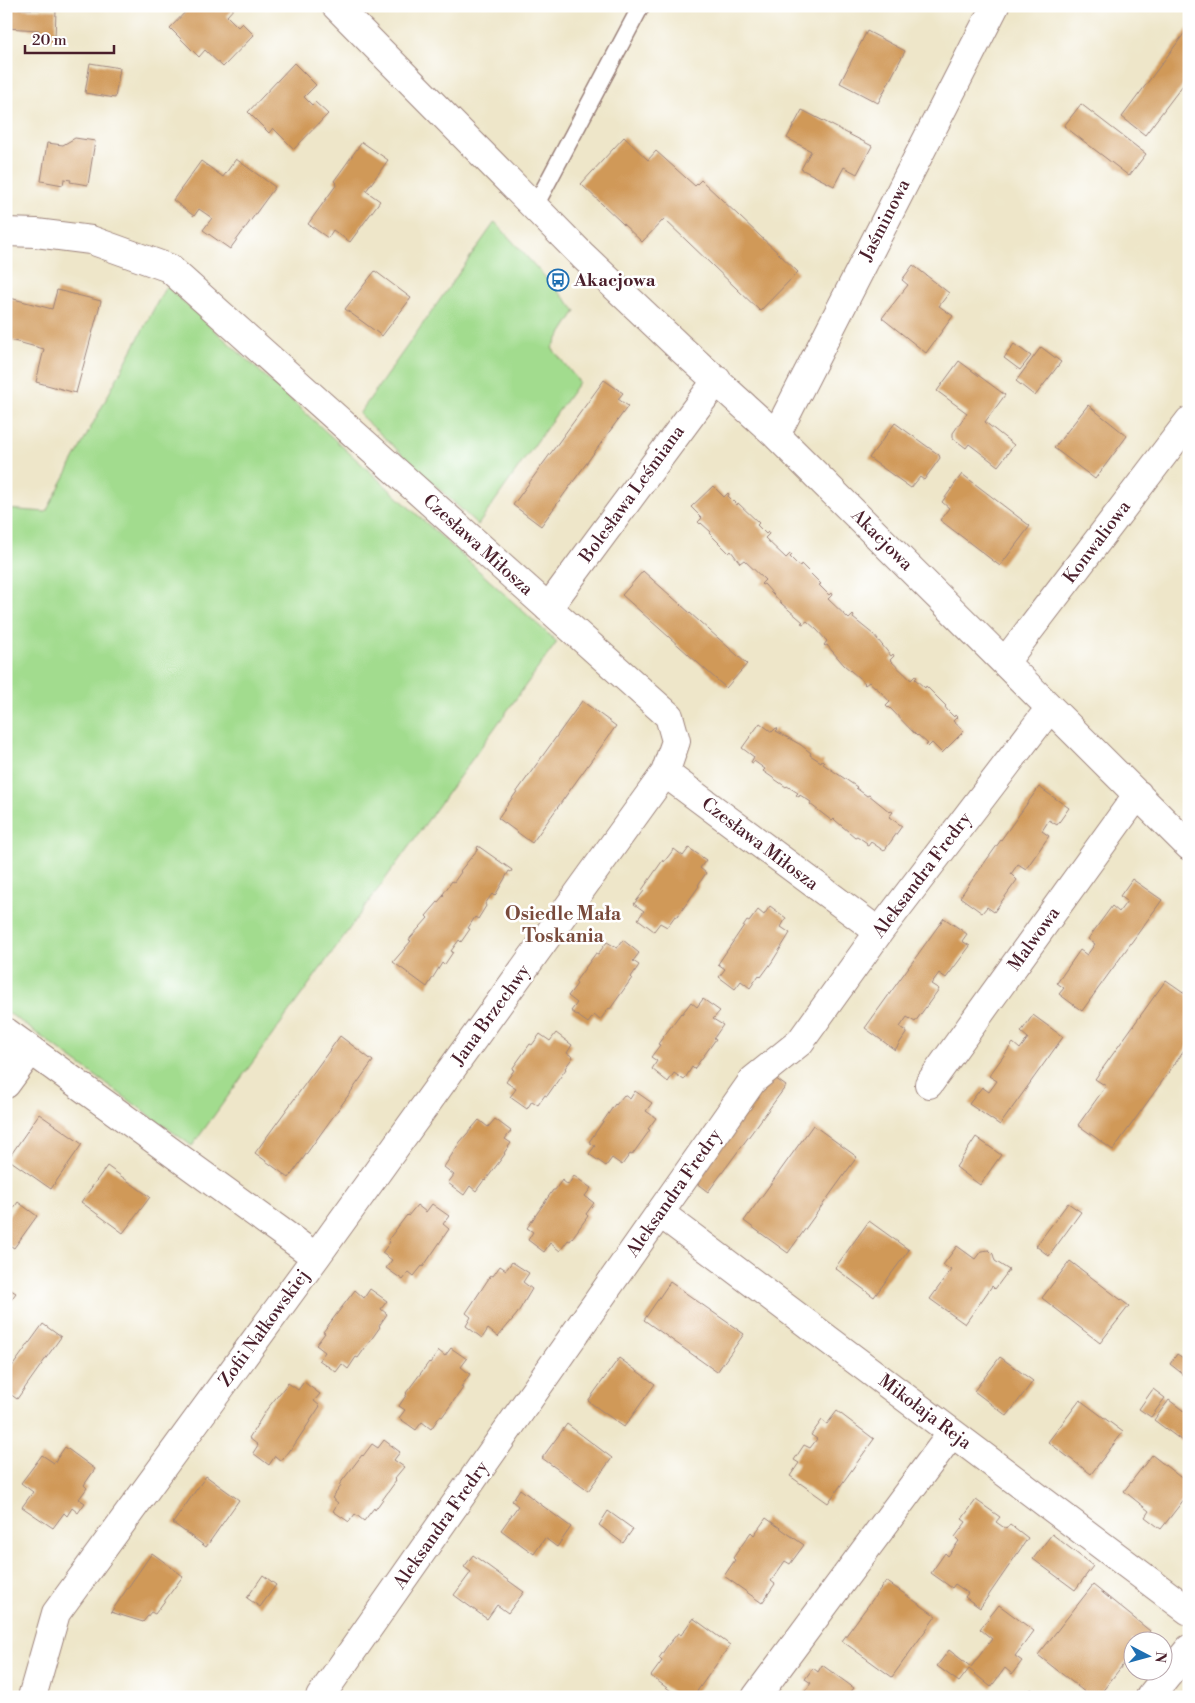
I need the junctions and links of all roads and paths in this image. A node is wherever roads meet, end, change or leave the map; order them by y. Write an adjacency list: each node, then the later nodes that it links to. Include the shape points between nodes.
1 (336, 6): 4 (street, Akacjowa)
2 (641, 6): 4 (lane)
3 (995, 6): 8 (street, Jaśminowa)
4 (534, 208): 6 (street, Akacjowa)
5 (6, 232): 9 (street, Czesława Miłosza, via 36,232 90,240 169,268)
6 (717, 380): 8 (street, Akacjowa); 9 (street, Bolesława Leśmiana)
7 (1189, 422): 10 (street, Konwaliowa)
8 (776, 435): 10 (street, Akacjowa)
9 (548, 608): 12 (street, Czesława Miłosza, via 670,716 676,741)
10 (1005, 662): 11 (street, Akacjowa)
11 (1050, 708): 13 (street, Akacjowa); 15 (street, Aleksandra Fredry)
12 (665, 773): 15 (street, Czesława Miłosza); 21 (street, Jana Brzechwy)
13 (1138, 794): 14 (street, Akacjowa); 19 (street, Malwowa)
14 (1189, 846)
15 (879, 932): 20 (street, Aleksandra Fredry, via 800,1042 753,1080)
16 (6, 1032): 17 (street, Zofii Nałkowskiej)
17 (31, 1050): 18 (street); 21 (street, Zofii Nałkowskiej)
18 (6, 1084)
19 (929, 1084)
20 (660, 1213): 22 (street, Mikołaja Reja); 26 (street, Aleksandra Fredry)
21 (316, 1256): 25 (street, Zofii Nałkowskiej, via 56,1613)
22 (952, 1433): 23 (street, Mikołaja Reja); 27 (street)
23 (1189, 1611)
24 (1189, 1649): 28 (street)
25 (32, 1697)
26 (320, 1697)
27 (756, 1697)
28 (1150, 1697)

